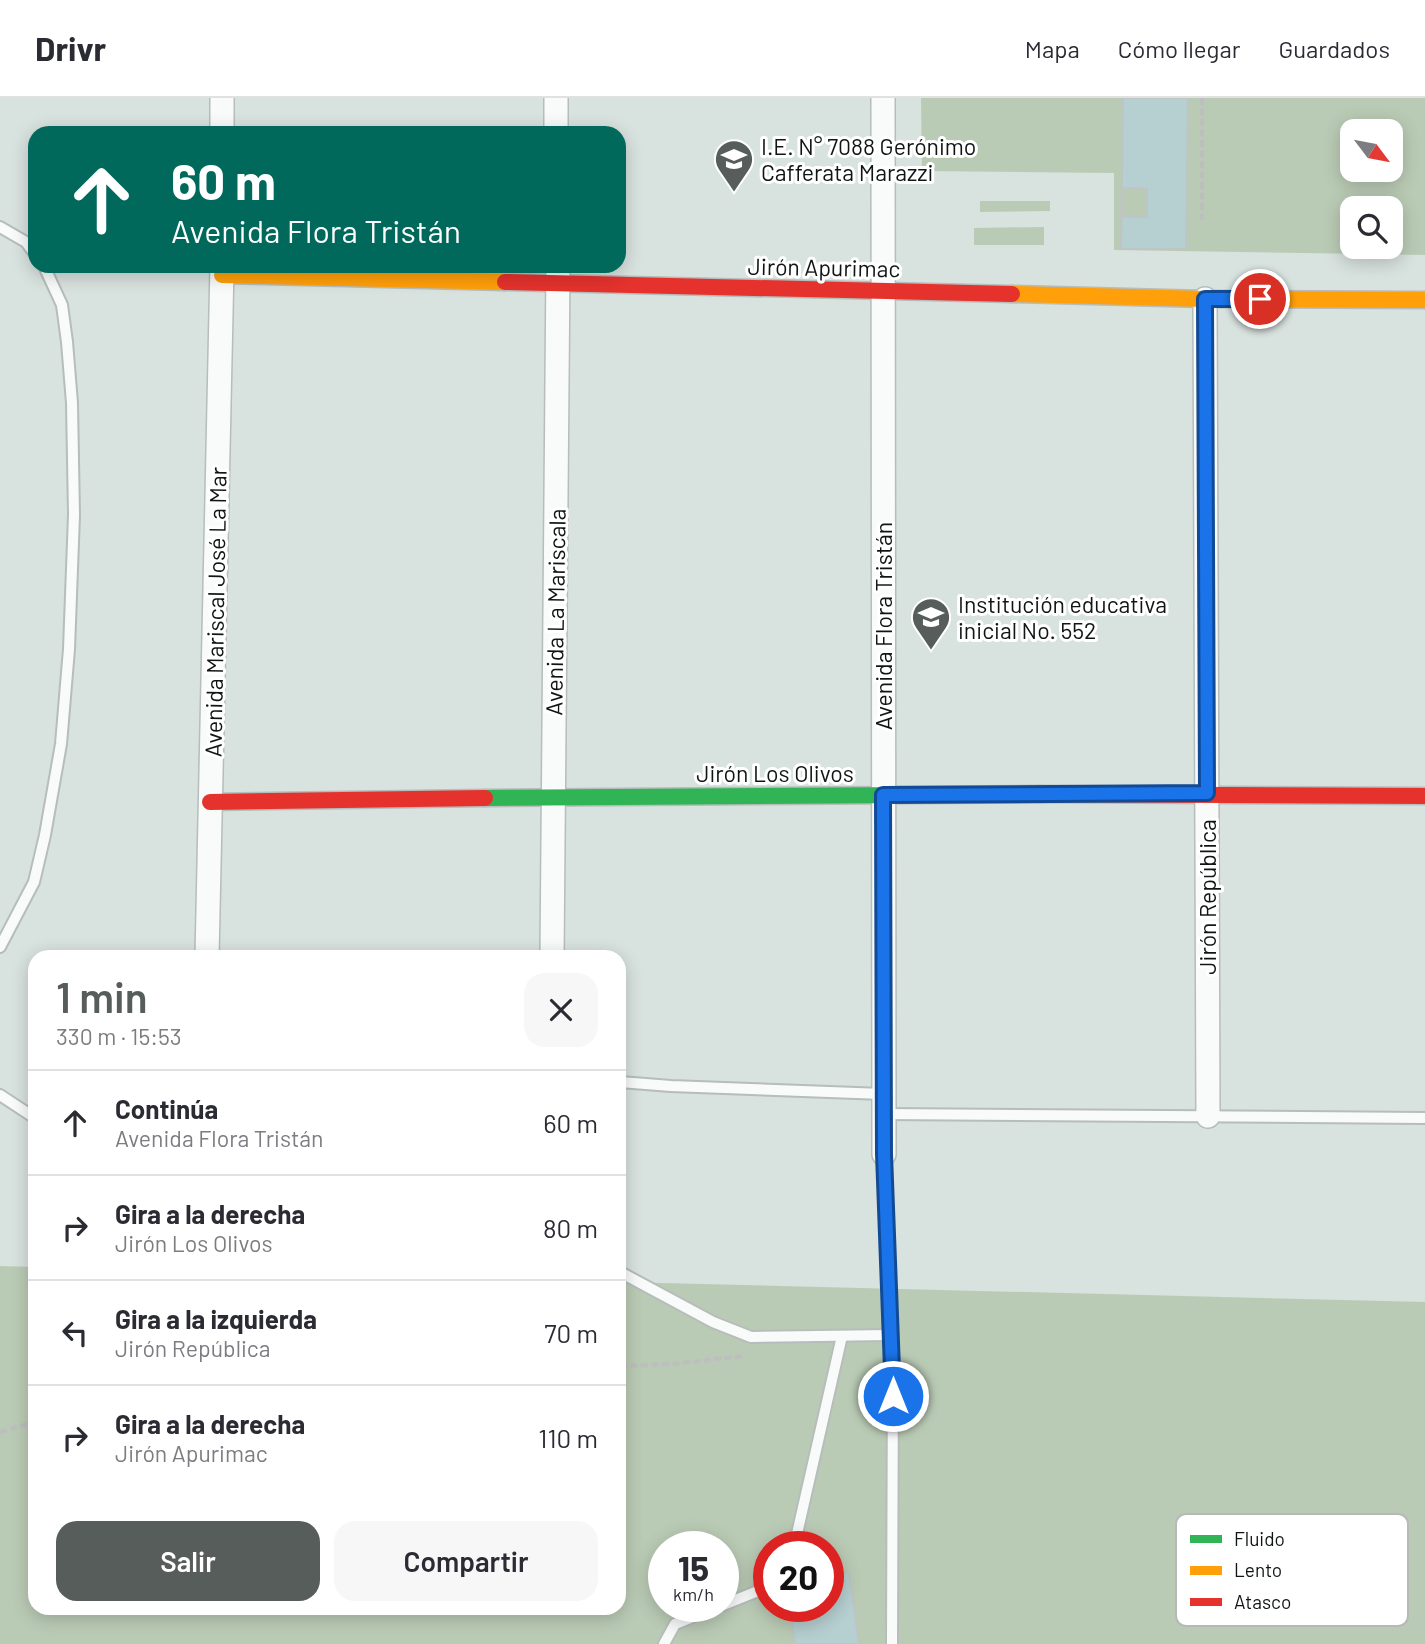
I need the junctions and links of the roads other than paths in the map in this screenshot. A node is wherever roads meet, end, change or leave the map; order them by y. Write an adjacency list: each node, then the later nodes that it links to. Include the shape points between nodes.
1 (222, 98): 4 (street)
2 (556, 98): 5 (street)
3 (883, 98): 12 (street, Avenida Flora Tristán)
4 (222, 126)
5 (556, 126)
6 (0, 227): 7 (lane)
7 (28, 245)
8 (48, 273): 20 (lane, via 62,305 72,403 69,649 61,744 45,835 34,882)
9 (222, 273): 19 (street, Avenida Mariscal José La Mar)
10 (390, 273): 11 (street, Jirón Apurimac)
11 (558, 275): 12 (street, Jirón Apurimac); 18 (street, Avenida La Mariscala)
12 (883, 291): 13 (street, Jirón Apurimac); 16 (street, Avenida Flora Tristán)
13 (1205, 299): 14 (street, Jirón Apurimac); 15 (street, Jirón República)
14 (1425, 300)
15 (1207, 793): 16 (street, Jirón Los Olivos); 17 (street, Jirón Los Olivos); 27 (street, Jirón República)
16 (883, 795): 18 (street, Jirón Los Olivos); 25 (street, Avenida Flora Tristán)
17 (1425, 796)
18 (554, 797): 19 (street, Jirón Los Olivos); 22 (street, Avenida La Mariscala)
19 (210, 802): 21 (street, Avenida Mariscal José La Mar)
20 (0, 947)
21 (207, 950)
22 (552, 950)
23 (626, 1082): 25 (lane)
24 (0, 1095): 26 (lane)
25 (883, 1104): 27 (lane); 29 (street, Avenida Flora Tristán)
26 (28, 1113)
27 (1208, 1116): 28 (lane)
28 (1425, 1118)
29 (884, 1154): 31 (lane)
30 (626, 1275): 32 (lane, via 751,1337)
31 (891, 1335): 32 (lane); 36 (lane)
32 (842, 1336): 33 (lane)
33 (798, 1531)
34 (680, 1622): 35 (lane)
35 (664, 1644)
36 (892, 1644)

